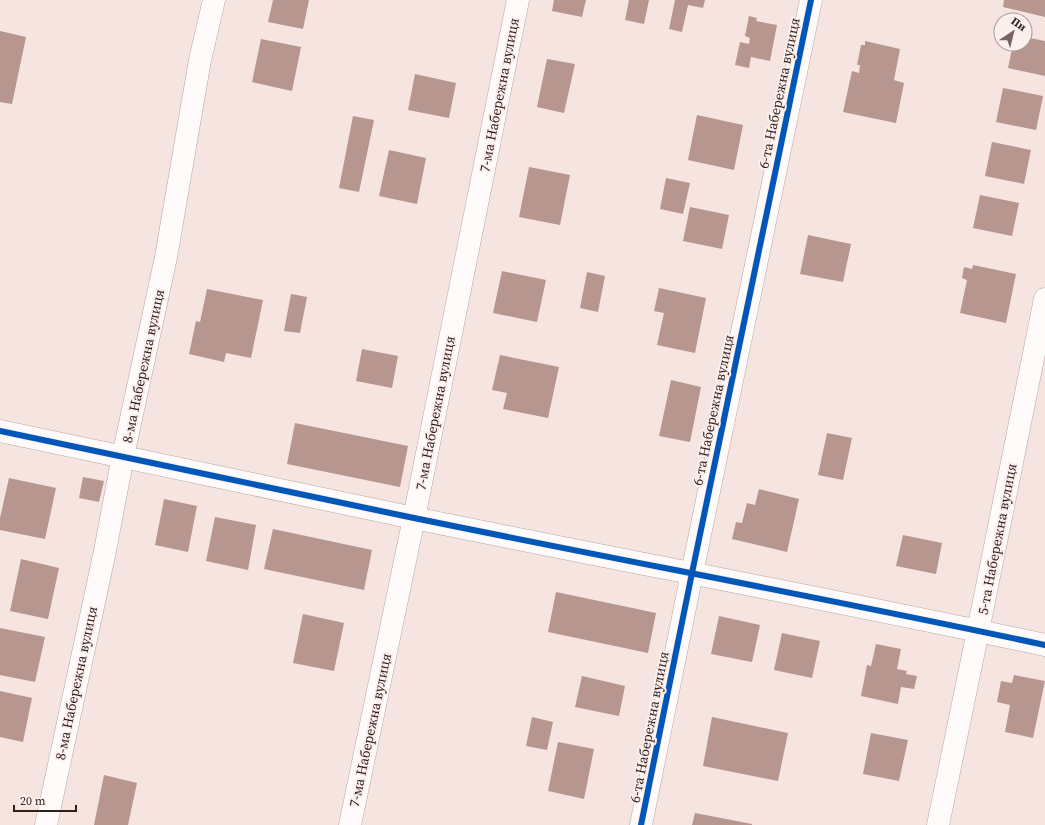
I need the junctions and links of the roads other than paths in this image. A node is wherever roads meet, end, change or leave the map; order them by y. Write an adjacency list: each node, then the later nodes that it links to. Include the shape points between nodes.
1 (214, 0): 6 (street, 8-ма Набережна вулиця, via 200,60 166,257)
2 (518, 0): 7 (street, 7-ма Набережна вулиця)
3 (811, 0): 8 (street, 6-та Набережна вулиця)
4 (1045, 299): 9 (street, 5-та Набережна вулиця)
5 (0, 431): 6 (street)
6 (123, 456): 7 (street); 11 (street, 8-ма Набережна вулиця)
7 (414, 518): 8 (street); 12 (street, 7-ма Набережна вулиця)
8 (692, 573): 9 (street); 13 (street, 6-та Набережна вулиця)
9 (978, 631): 10 (street); 14 (street, 5-та Набережна вулиця)
10 (1045, 645)
11 (46, 825)
12 (350, 825)
13 (641, 825)
14 (938, 825)

